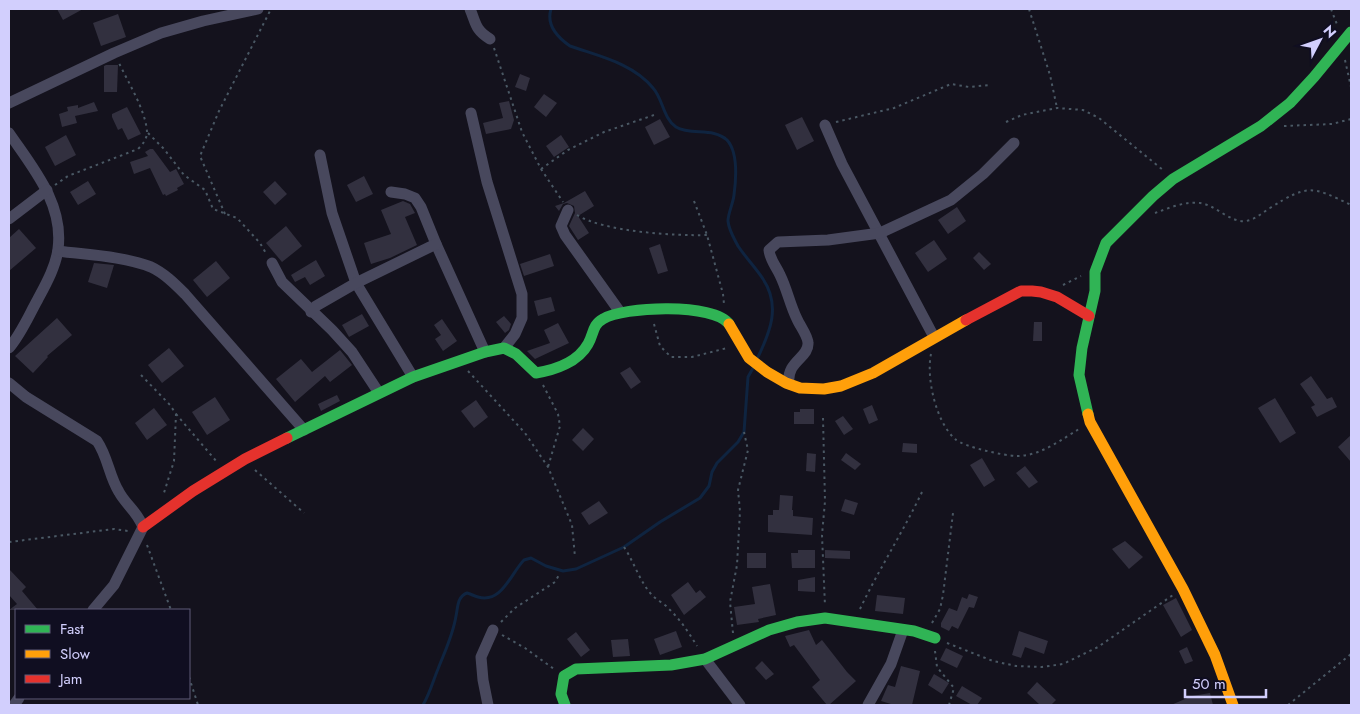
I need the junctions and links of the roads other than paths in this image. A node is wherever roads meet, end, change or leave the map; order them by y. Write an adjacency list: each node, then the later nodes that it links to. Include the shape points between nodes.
1 (258, 9): 5 (street, via 161,33)
2 (470, 9): 4 (street, via 475,26)
3 (1348, 36): 22 (street, via 1296,96 1261,126 1172,179 1106,243 1095,272 1095,291)
4 (490, 38)
5 (9, 103)
6 (471, 113): 25 (street, via 487,182 522,294 522,318)
7 (825, 125): 15 (street, via 842,164)
8 (9, 133): 11 (street)
9 (1014, 143): 15 (street, via 951,200)
10 (320, 155): 19 (street, via 332,214)
11 (47, 190): 14 (street); 17 (street, via 56,210)
12 (391, 192): 16 (street, via 415,198)
13 (568, 210): 21 (street, via 561,226 565,235)
14 (9, 219)
15 (880, 233): 23 (street); 29 (street, via 778,242 769,250 809,342 790,369)
16 (436, 244): 19 (street); 26 (street)
17 (58, 251): 24 (street, via 48,281); 31 (street, via 128,260 152,268 170,279)
18 (272, 263): 20 (street, via 282,282)
19 (356, 283): 20 (street); 27 (street)
20 (311, 312): 30 (street, via 352,352)
21 (620, 312): 25 (street, via 605,317 594,326 588,344 575,360 549,371 536,373 516,354); 29 (street, via 703,311 725,319 745,354)
22 (1088, 316): 23 (street, via 1051,293 1021,291); 42 (street, via 1079,375 1090,422 1183,588)
23 (934, 337): 29 (street, via 870,375 848,383 805,389)
24 (9, 348)
25 (504, 348): 26 (street)
26 (485, 352): 27 (street)
27 (413, 377): 30 (street)
28 (9, 383): 32 (street, via 97,442 103,449 119,492 139,516)
29 (789, 384)
30 (379, 393): 31 (street)
31 (304, 430): 32 (street, via 225,471 161,513)
32 (143, 530): 33 (street, via 114,585)
33 (94, 609)
34 (493, 630): 38 (street, via 481,657)
35 (903, 630): 36 (street); 37 (street, via 825,618 797,622 769,630); 41 (street, via 891,664)
36 (930, 636)
37 (704, 659): 39 (street, via 671,665 576,669 564,676 562,694); 40 (street)
38 (488, 705)
39 (565, 705)
40 (740, 705)
41 (868, 705)
42 (1233, 705)

